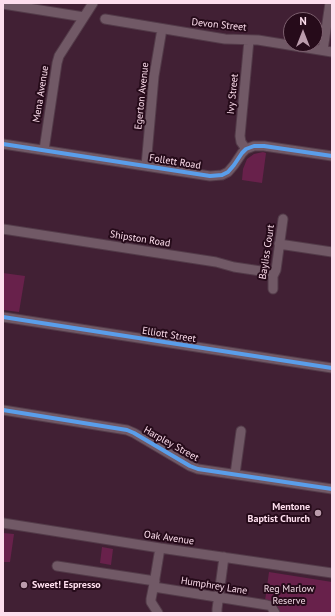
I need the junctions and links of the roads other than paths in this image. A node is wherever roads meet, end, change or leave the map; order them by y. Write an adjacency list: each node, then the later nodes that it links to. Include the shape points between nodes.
1 (93, 3): 5 (street, Mena Avenue)
2 (330, 3): 9 (street)
3 (3, 4): 4 (street)
4 (38, 6): 5 (street)
5 (84, 17): 12 (street, Mena Avenue, via 59,56)
6 (105, 19): 7 (street, Devon Street)
7 (162, 29): 8 (street, Devon Street, via 225,39); 14 (street, Egerton Avenue, via 154,76)
8 (250, 40): 9 (street, Devon Street); 11 (street, Ivy Street, via 240,136)
9 (327, 51)
10 (3, 144): 12 (street, Follett Road)
11 (246, 149): 13 (street, via 264,146); 14 (street, Follett Road, via 228,172 219,176)
12 (44, 150): 14 (street, Follett Road)
13 (332, 156)
14 (146, 166)
15 (284, 219): 17 (street, Bayliss Court)
16 (3, 229): 19 (street, Shipston Road, via 216,262 234,268)
17 (279, 244): 18 (street); 19 (street, Bayliss Court)
18 (332, 252)
19 (274, 274): 20 (street, Bayliss Court)
20 (272, 289)
21 (3, 317): 22 (street, Elliott Street)
22 (332, 368)
23 (3, 410): 25 (street, Harpley Street, via 127,430 194,468)
24 (241, 431): 25 (street)
25 (235, 474): 26 (street, Harpley Street)
26 (332, 489)
27 (3, 523): 28 (street, Oak Avenue)
28 (160, 548): 29 (street, Oak Avenue); 32 (street)
29 (224, 557): 31 (street, Oak Avenue); 33 (street)
30 (57, 566): 32 (street, Humphrey Lane)
31 (332, 573)
32 (154, 584): 33 (street, Humphrey Lane); 35 (street, via 151,602)
33 (218, 597): 34 (street, Humphrey Lane); 36 (street)
34 (273, 610)
35 (158, 613)
36 (217, 613)

